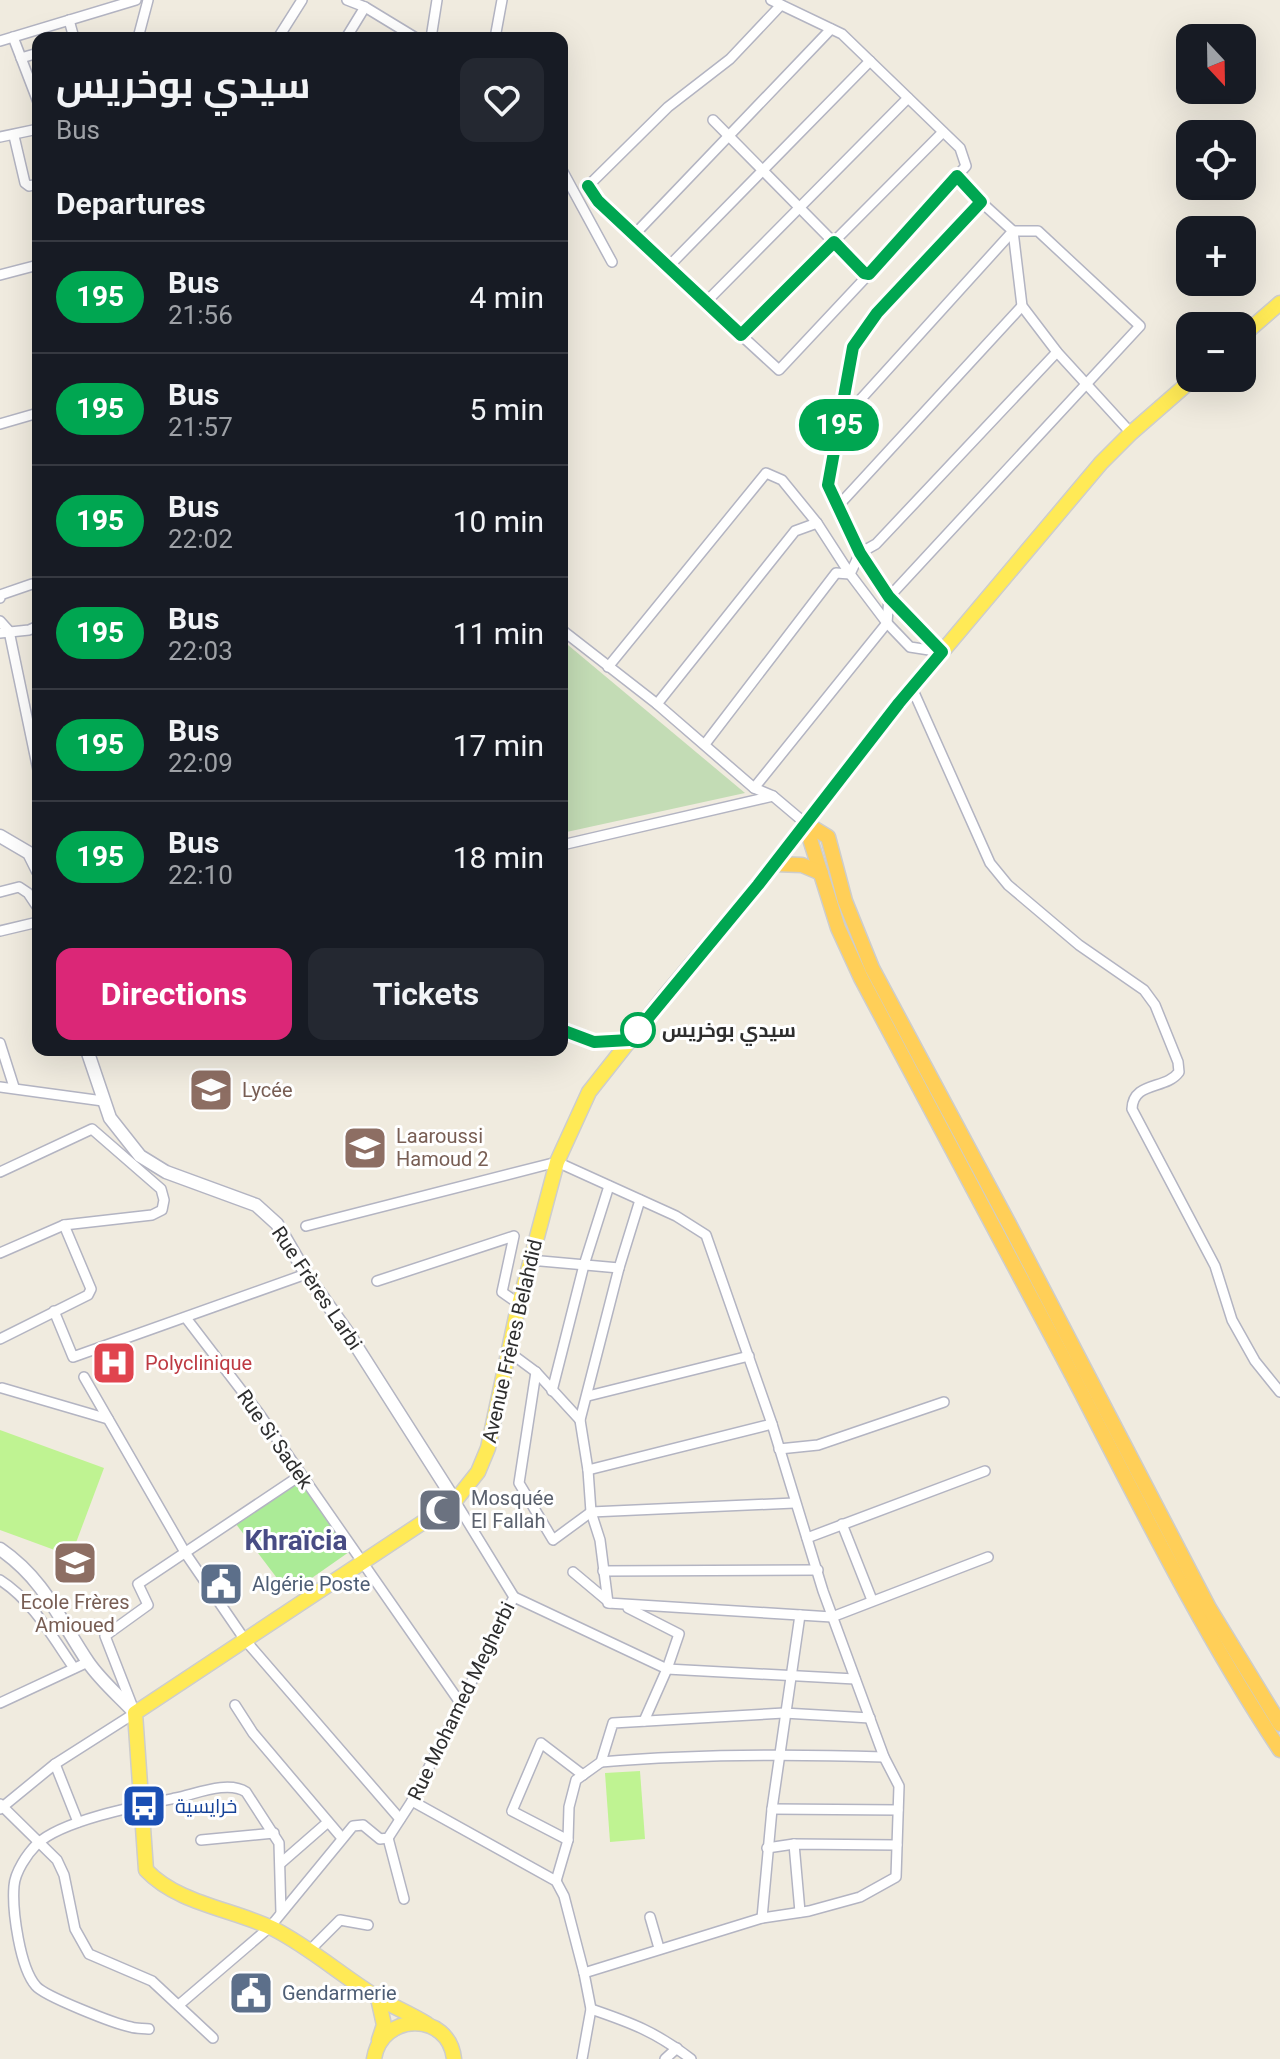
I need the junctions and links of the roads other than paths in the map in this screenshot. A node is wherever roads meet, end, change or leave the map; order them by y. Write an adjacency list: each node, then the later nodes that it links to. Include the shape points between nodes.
1 (136, 0): 10 (street)
2 (148, 0): 13 (street)
3 (302, 0): 14 (street)
4 (347, 0): 9 (street)
5 (437, 0): 17 (street)
6 (502, 0): 18 (street)
7 (771, 0): 8 (street)
8 (781, 5): 11 (street); 39 (street, via 730,59 668,107 588,186)
9 (365, 7): 15 (street); 16 (street)
10 (69, 20): 12 (street); 19 (street)
11 (831, 29): 23 (street); 29 (street)
12 (72, 32)
13 (140, 32)
14 (282, 32)
15 (350, 32)
16 (406, 32)
17 (432, 32)
18 (496, 32)
19 (13, 37): 20 (street); 22 (street)
20 (0, 41)
21 (32, 55): 22 (street)
22 (21, 58): 24 (street)
23 (870, 61): 25 (street); 32 (street)
24 (32, 81)
25 (908, 98): 28 (street); 37 (street)
26 (713, 120): 29 (street)
27 (32, 131): 30 (street)
28 (943, 132): 33 (street, via 960,148 966,166); 40 (street)
29 (729, 135): 32 (street); 39 (street)
30 (14, 136): 31 (street); 35 (street, via 25,183)
31 (0, 137)
32 (763, 170): 37 (street); 43 (street)
33 (957, 176): 36 (street); 44 (street)
34 (568, 181): 41 (street)
35 (32, 185)
36 (981, 202): 38 (street); 55 (street, via 877,313 853,347)
37 (800, 207): 40 (street); 46 (street)
38 (1013, 231): 48 (street); 52 (street, via 1038,231 1140,326); 55 (street)
39 (633, 236): 43 (street)
40 (834, 242): 44 (street); 50 (street)
41 (612, 262)
42 (32, 267): 45 (street)
43 (668, 267): 46 (street)
44 (869, 274): 50 (street, via 779,370)
45 (0, 275)
46 (706, 302): 50 (street)
47 (1280, 303): 49 (main road)
48 (1022, 306): 51 (street); 58 (street)
49 (1256, 324)
50 (741, 335)
51 (1057, 352): 52 (street); 60 (street, via 876,544)
52 (1086, 383): 57 (street); 64 (street)
53 (1178, 392): 57 (main road, Avenue Frères Belahdid)
54 (32, 415): 56 (street)
55 (839, 423): 58 (street, via 828,485)
56 (0, 424)
57 (1131, 433): 70 (main road, Avenue Frères Belahdid)
58 (838, 506): 60 (street)
59 (817, 523): 61 (street); 71 (street, via 782,480 766,473); 73 (street, via 795,531)
60 (860, 553): 61 (street); 64 (street)
61 (850, 574): 66 (street); 75 (street, via 836,573)
62 (32, 586): 63 (street)
63 (0, 596)
64 (889, 597): 66 (street); 70 (street)
65 (0, 621): 68 (street)
66 (887, 623): 70 (street, via 910,647); 76 (street)
67 (32, 629): 68 (street)
68 (4, 632): 74 (street)
69 (568, 635): 71 (street)
70 (942, 652): 72 (main road, Avenue Frères Belahdid)
71 (608, 667): 73 (street)
72 (912, 688): 78 (main road, Avenue Frères Belahdid); 119 (street, via 990,863 1008,885 1089,953 1144,990 1155,1005 1179,1072 1142,1090 1132,1109 1215,1266 1232,1320)
73 (657, 704): 75 (street)
74 (32, 728)
75 (705, 744): 76 (street)
76 (754, 788): 77 (street)
77 (773, 796): 78 (street); 80 (street)
78 (805, 823): 82 (main road, Avenue Frères Belahdid); 83 (highway); 160 (highway, via 828,837 845,901 872,968 1209,1608)
79 (0, 836): 81 (main road)
80 (568, 844)
81 (32, 859)
82 (775, 864): 83 (highway, via 802,865); 89 (main road, Avenue Frères Belahdid)
83 (821, 873): 161 (highway, via 861,978 1177,1579)
84 (0, 892): 85 (street, via 19,887)
85 (32, 899)
86 (32, 923): 87 (street)
87 (0, 931)
88 (568, 1032): 89 (street, via 594,1042)
89 (630, 1040): 97 (main road, Avenue Frères Belahdid, via 589,1092)
90 (0, 1043): 93 (street)
91 (89, 1056): 94 (main road, Rue Frères Larbi)
92 (0, 1087): 93 (street)
93 (14, 1087): 94 (street)
94 (103, 1101): 95 (main road, Rue Frères Larbi)
95 (110, 1118): 96 (street); 107 (main road, Rue Frères Larbi, via 140,1156 166,1172 256,1205 277,1224)
96 (92, 1129): 98 (street); 101 (street, via 161,1189 162,1210)
97 (557, 1162): 99 (street); 102 (street); 104 (main road, Avenue Frères Belahdid)
98 (0, 1172)
99 (609, 1186): 100 (street); 105 (street)
100 (640, 1200): 106 (street); 114 (street, via 706,1235)
101 (64, 1225): 103 (street); 110 (street, via 91,1289)
102 (306, 1226)
103 (0, 1253)
104 (530, 1260): 105 (street); 109 (main road, Avenue Frères Belahdid)
105 (584, 1265): 106 (street); 118 (street)
106 (619, 1268): 120 (street)
107 (306, 1274): 111 (street); 129 (main road, Rue Frères Larbi)
108 (377, 1281): 109 (street, via 514,1236 502,1292)
109 (519, 1304): 113 (main road, Avenue Frères Belahdid)
110 (54, 1311): 111 (street, via 73,1357); 112 (street)
111 (186, 1318): 128 (street, Rue Si Sadek)
112 (0, 1339)
113 (509, 1352): 115 (street); 129 (main road, Avenue Frères Belahdid, via 488,1448 478,1472)
114 (749, 1356): 120 (street); 124 (street)
115 (536, 1372): 118 (street); 131 (street, via 519,1483 553,1540)
116 (84, 1377): 122 (street)
117 (2, 1388): 122 (street)
118 (552, 1391): 123 (street)
119 (1280, 1392)
120 (588, 1396): 123 (street)
121 (944, 1402): 125 (street, via 818,1445)
122 (108, 1419): 135 (street)
123 (580, 1420): 126 (street)
124 (772, 1424): 125 (street); 126 (street)
125 (779, 1449): 130 (street)
126 (588, 1470): 131 (street)
127 (985, 1471): 132 (street)
128 (301, 1475): 135 (street); 137 (street, Rue Si Sadek)
129 (455, 1501): 137 (main road, Avenue Frères Belahdid); 142 (street, Rue Mohamed Megherbi)
130 (794, 1503): 131 (street); 133 (street)
131 (591, 1512): 139 (street)
132 (842, 1524): 133 (street); 143 (street)
133 (807, 1538): 138 (street)
134 (0, 1549): 148 (main road, via 22,1564 48,1597)
135 (186, 1554): 147 (street); 156 (street, via 138,1584 148,1605 105,1636)
136 (988, 1557): 143 (street)
137 (360, 1562): 147 (main road, Avenue Frères Belahdid); 154 (street, Rue Si Sadek)
138 (818, 1570): 139 (street); 146 (street)
139 (603, 1571): 144 (street)
140 (573, 1572): 144 (street)
141 (0, 1580): 149 (street, via 43,1624)
142 (514, 1597): 150 (street); 154 (street, Rue Mohamed Megherbi)
143 (872, 1600): 146 (street)
144 (608, 1603): 145 (street); 150 (street, via 634,1609 679,1634)
145 (800, 1615): 146 (street); 151 (street)
146 (832, 1617): 152 (street)
147 (245, 1640): 156 (main road, Avenue Frères Belahdid); 172 (street)
148 (88, 1662): 149 (street); 156 (main road)
149 (74, 1668): 153 (street)
150 (667, 1669): 151 (street); 159 (street)
151 (790, 1675): 152 (street); 157 (street)
152 (855, 1679): 158 (street)
153 (0, 1703)
154 (461, 1704): 167 (street, Rue Mohamed Megherbi)
155 (235, 1705): 174 (street)
156 (135, 1713): 165 (street); 168 (main road)
157 (784, 1713): 158 (street); 159 (street); 162 (street)
158 (870, 1718): 163 (street)
159 (644, 1721): 164 (street, via 613,1723)
160 (1280, 1724)
161 (1280, 1750)
162 (779, 1753): 163 (street); 164 (street); 170 (street)
163 (884, 1757): 171 (street, via 899,1786)
164 (601, 1762): 166 (street)
165 (55, 1764): 169 (street); 173 (street)
166 (583, 1775): 179 (street, via 576,1780 569,1807); 179 (street, via 541,1743 512,1811)
167 (412, 1801): 172 (street, Rue Mohamed Megherbi); 185 (street)
168 (141, 1805): 173 (street); 175 (street, via 239,1787); 192 (main road, via 146,1870 154,1879 170,1890)
169 (1, 1806): 180 (street)
170 (772, 1809): 171 (street); 183 (street)
171 (898, 1810): 182 (street)
172 (400, 1819): 177 (street, Rue Mohamed Megherbi)
173 (78, 1822): 180 (street)
174 (328, 1822): 176 (street); 184 (street)
175 (274, 1833): 178 (street); 184 (street)
176 (342, 1838): 177 (street, via 358,1824 380,1839); 188 (street)
177 (388, 1838): 186 (street)
178 (201, 1840)
179 (568, 1840): 185 (street)
180 (39, 1843): 197 (street, via 64,1875 75,1929 89,1954 152,1981); 200 (street, via 14,1886 21,1957 37,1988 102,2018)
181 (794, 1844): 182 (street); 183 (street); 187 (street)
182 (897, 1845): 187 (street, via 896,1877 860,1897)
183 (767, 1848): 190 (street)
184 (281, 1863): 188 (street)
185 (556, 1881): 195 (street)
186 (404, 1899)
187 (800, 1912): 190 (street)
188 (281, 1913): 192 (street)
189 (650, 1917): 193 (street)
190 (762, 1918): 193 (street)
191 (368, 1925): 194 (street, via 340,1920)
192 (270, 1927): 194 (main road); 197 (street)
193 (659, 1948): 195 (street)
194 (310, 1950): 196 (main road)
195 (584, 1973): 198 (street)
196 (378, 1998): 199 (main road); 203 (main road, via 384,2025)
197 (180, 2004): 201 (street)
198 (591, 2009): 202 (street, via 642,2026); 205 (street)
199 (427, 2024): 203 (main road, via 394,2028); 204 (main road, via 448,2039)
200 (149, 2029)
201 (213, 2038)
202 (677, 2048): 206 (street); 207 (street)
203 (376, 2052)
204 (454, 2059)
205 (582, 2059)
206 (665, 2059)
207 (691, 2059)

